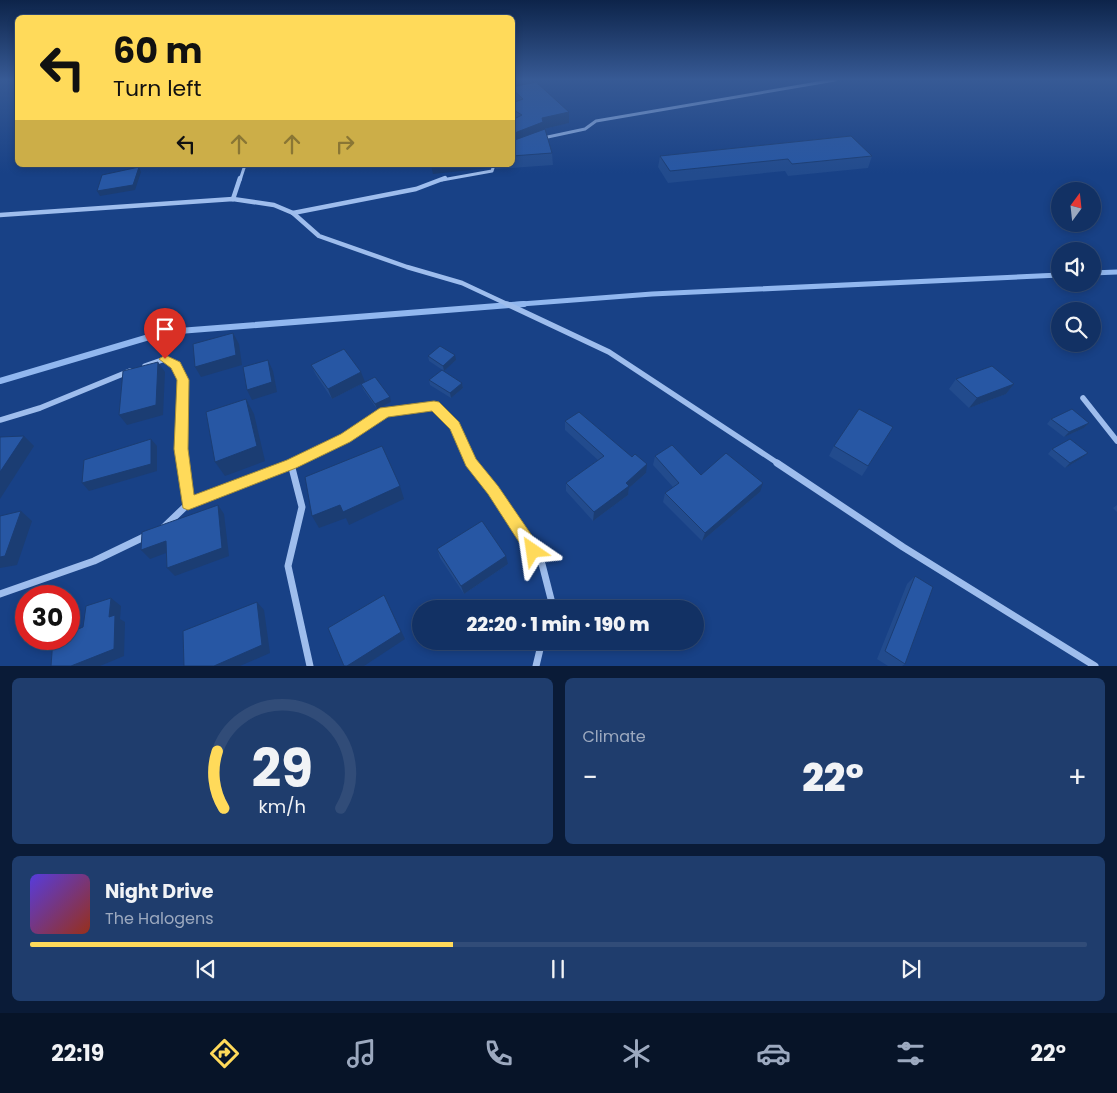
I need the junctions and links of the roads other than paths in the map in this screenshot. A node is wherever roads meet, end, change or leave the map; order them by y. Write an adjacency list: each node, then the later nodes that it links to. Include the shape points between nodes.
1 (654, 111): 2 (street, via 596,121 585,129)
2 (534, 139)
3 (244, 167): 5 (street)
4 (493, 167): 6 (street, via 492,171 449,177 416,189)
5 (233, 199): 6 (street, via 274,205); 7 (street)
6 (293, 213): 18 (street, via 319,236 462,283 609,352 903,547)
7 (0, 215)
8 (1083, 398): 10 (street)
9 (0, 420): 12 (street, via 40,408 165,359 176,365 183,380 181,449)
10 (1117, 441)
11 (291, 464): 12 (street); 14 (street, via 346,438 385,412 434,406 455,426 471,462 542,564); 16 (street, via 302,507 288,566)
12 (188, 504): 13 (street, via 167,525 120,550 74,570)
13 (0, 594)
14 (551, 600)
15 (540, 650): 17 (street)
16 (310, 666)
17 (536, 666)
18 (1095, 666)

